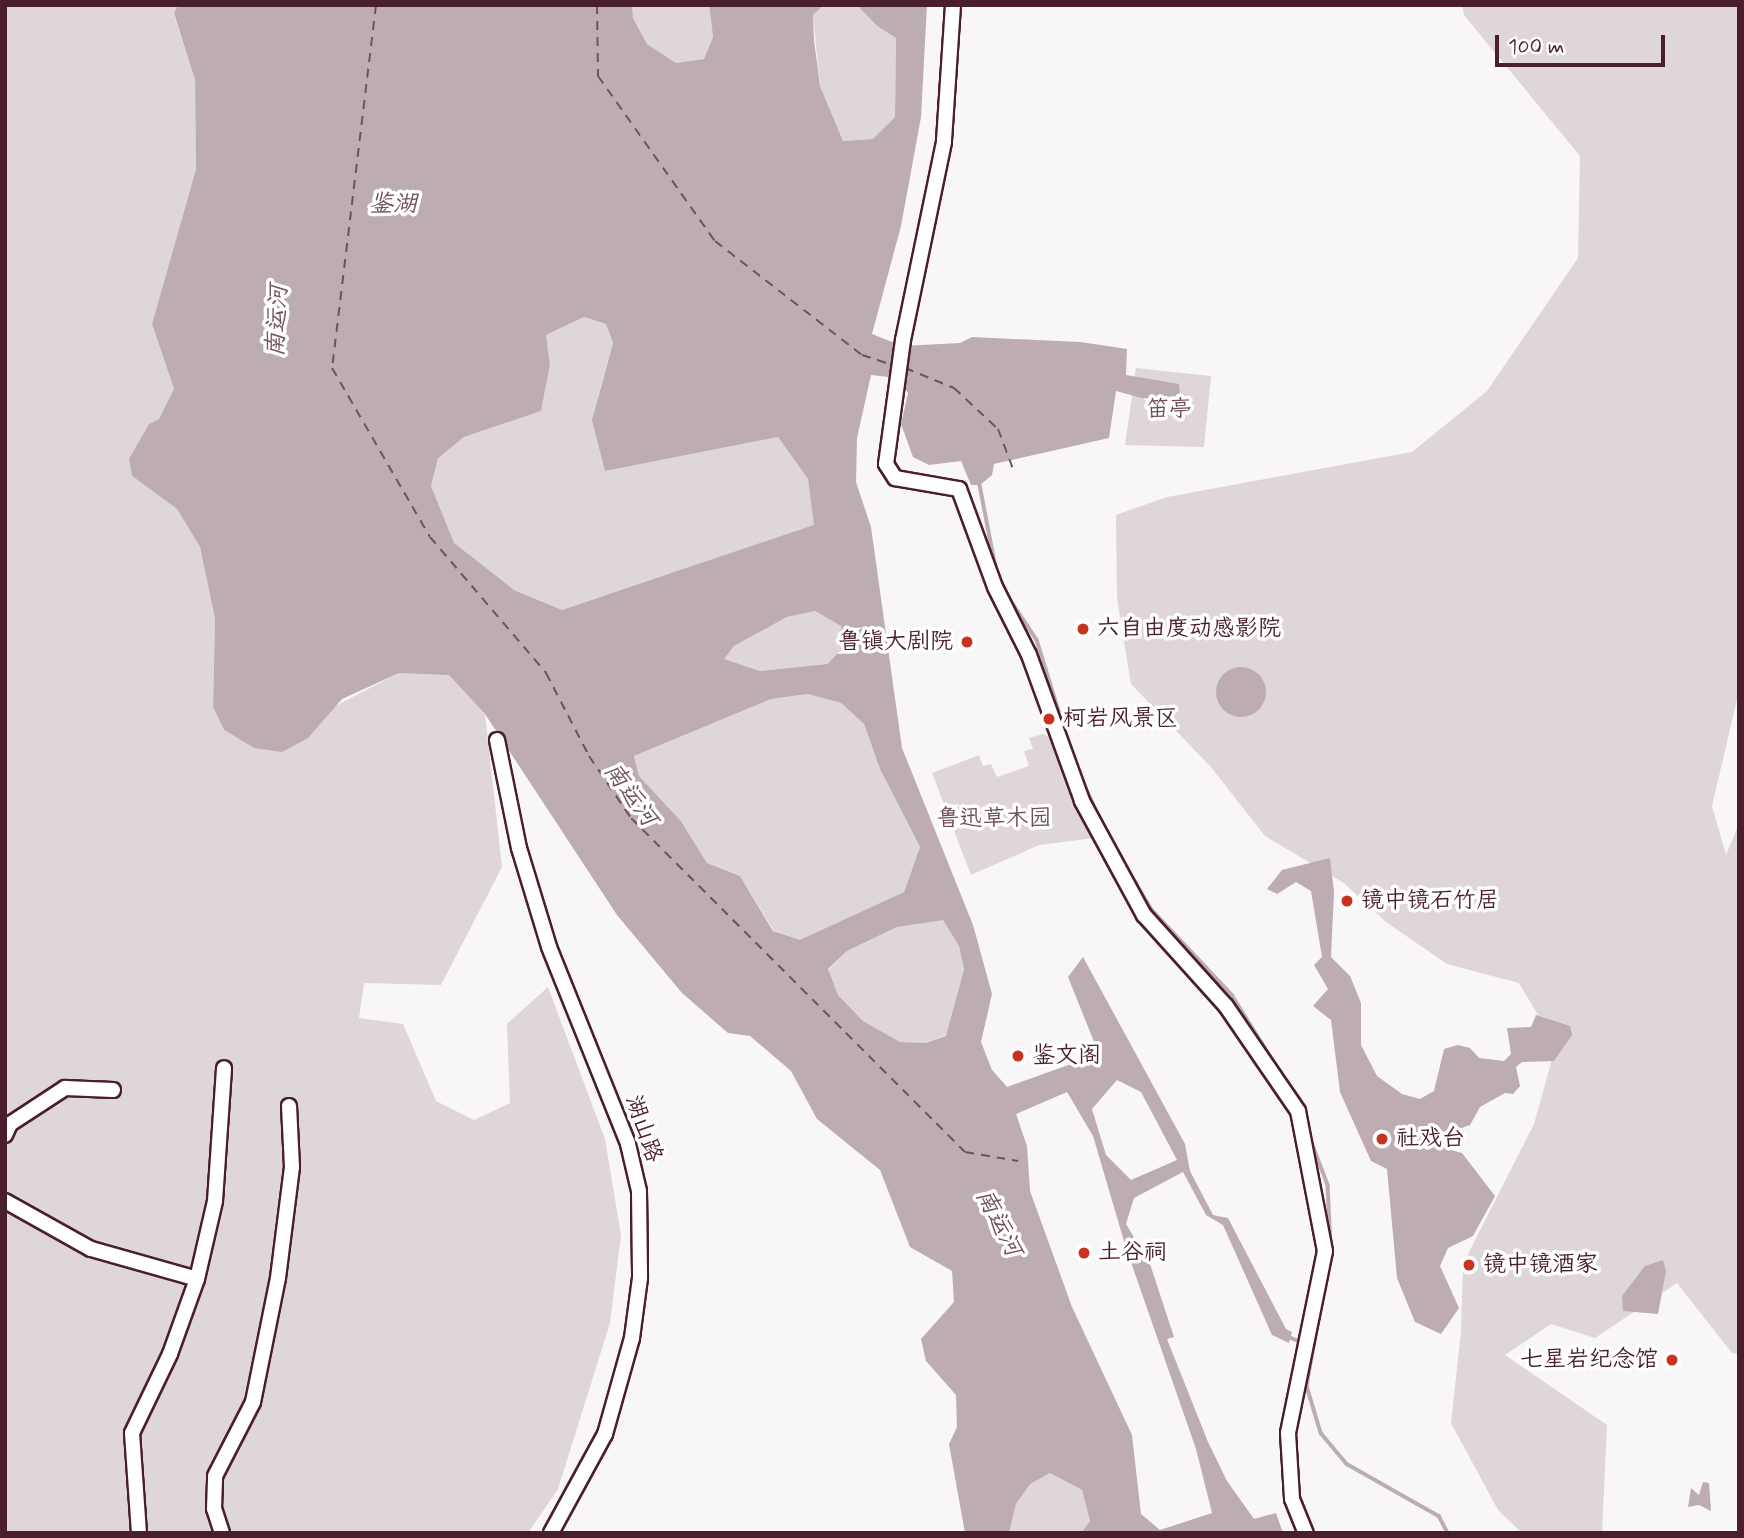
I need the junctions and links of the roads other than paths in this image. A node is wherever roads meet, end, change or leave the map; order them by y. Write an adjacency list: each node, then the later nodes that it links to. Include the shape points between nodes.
1 (953, 5): 12 (street, via 944,142 903,340 886,464 895,478 959,489 995,587 1029,655 1082,801 1138,903 1226,1006 1298,1111 1325,1251 1288,1433 1292,1499)
2 (497, 740): 11 (street, 湖山路, via 519,848 549,947 628,1144 640,1203 640,1278 632,1338 605,1434)
3 (224, 1068): 8 (street, via 215,1201)
4 (113, 1090): 6 (street, via 65,1088 10,1124)
5 (289, 1106): 10 (street, via 292,1167 278,1278 253,1402 215,1476 214,1509)
6 (5, 1135)
7 (5, 1201): 8 (street, via 92,1249)
8 (197, 1279): 9 (street, via 170,1354 132,1433)
9 (139, 1533)
10 (222, 1533)
11 (551, 1533)
12 (1306, 1533)

